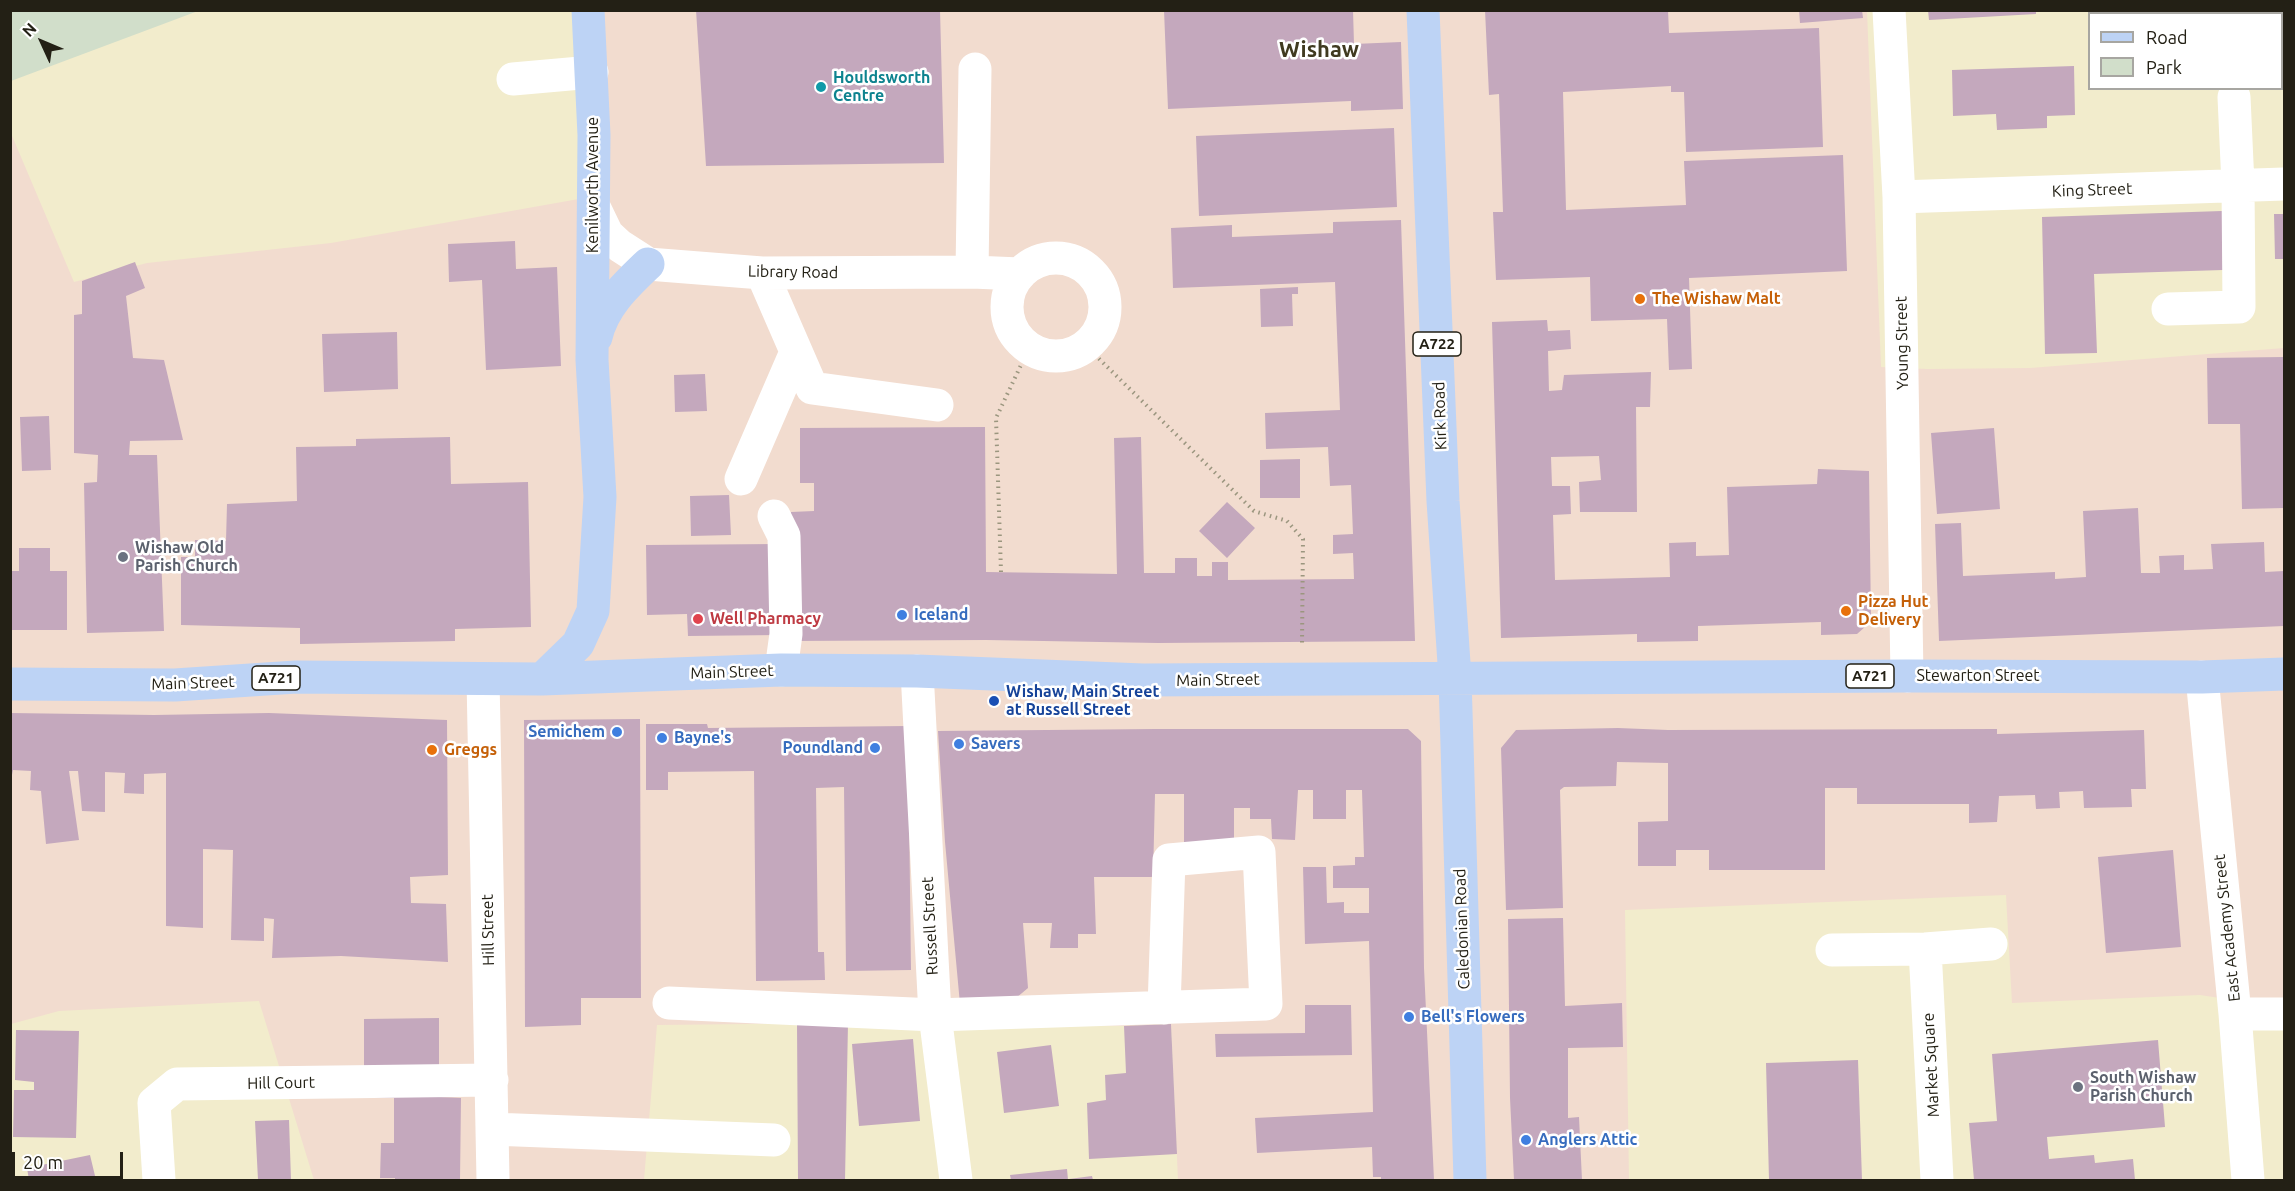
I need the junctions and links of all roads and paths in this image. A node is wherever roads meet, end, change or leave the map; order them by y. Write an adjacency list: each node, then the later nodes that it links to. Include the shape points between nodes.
1 (588, 10): 5 (main road, Kenilworth Avenue)
2 (1423, 10): 30 (main road, Kirk Road / A722, via 1443,501)
3 (1889, 10): 10 (street, Young Street)
4 (975, 69): 13 (street)
5 (592, 72): 6 (street); 11 (main road, Kenilworth Avenue)
6 (513, 79)
7 (2234, 97): 9 (street)
8 (2284, 184): 9 (street, King Street)
9 (2238, 185): 10 (street, King Street); 16 (street, via 2239,307)
10 (1899, 197): 28 (street, Young Street)
11 (594, 207): 12 (street, Library Road, via 607,234); 20 (main road, Kenilworth Avenue)
12 (648, 264): 14 (street, Library Road); 20 (main road, Kenilworth Avenue, via 619,291 599,322)
13 (972, 272): 14 (street, Library Road); 15 (street, Library Road)
14 (762, 273): 19 (street)
15 (1020, 274): 17 (street, via 1030,265 1057,258 1083,266 1095,277 1106,306 1097,335); 18 (street, via 1007,304 1009,321)
16 (2168, 309)
17 (1086, 346): 18 (street, via 1058,356); 33 (path, via 1254,511 1287,521 1303,538 1302,644)
18 (1029, 348): 24 (path, via 996,418)
19 (796, 352): 21 (street, via 812,388); 22 (street)
20 (592, 360): 32 (main road, Kenilworth Avenue, via 600,496 593,611 578,644)
21 (937, 405)
22 (741, 479)
23 (774, 516): 25 (street, via 784,536 786,634)
24 (1001, 572)
25 (781, 670): 26 (main road, Main Street / A721); 32 (main road, Main Street / A721)
26 (917, 671): 33 (main road, Main Street / A721, via 1143,680); 42 (street, Russell Street)
27 (2284, 674): 29 (main road, Stewarton Street / A721)
28 (1907, 676): 29 (main road, Stewarton Street / A721); 30 (main road, Stewarton Street / A721)
29 (2202, 676): 40 (street, East Academy Street)
30 (1455, 678): 33 (main road, Main Street / A721); 49 (main road, Caledonian Road)
31 (483, 679): 32 (main road, Main Street / A721); 34 (main road, Main Street / A721, via 296,677 175,685); 43 (street, Hill Street)
32 (542, 679)
33 (1288, 679)
34 (10, 684)
35 (1991, 944): 36 (street)
36 (1925, 949): 37 (street); 50 (street, Market Square)
37 (1832, 950)
38 (669, 1002): 42 (street)
39 (1164, 1008): 39 (street, via 1266,1004 1259,852 1169,860); 42 (street)
40 (2235, 1014): 41 (street); 51 (street, East Academy Street)
41 (2284, 1014)
42 (935, 1015): 48 (street, Russell Street)
43 (492, 1080): 44 (street, Hill Street); 46 (street, Hill Court, via 177,1084 154,1103)
44 (492, 1129): 45 (street); 47 (street, Hill Street)
45 (774, 1140)
46 (159, 1180)
47 (493, 1180)
48 (956, 1180)
49 (1470, 1180)
50 (1937, 1180)
51 (2248, 1180)

